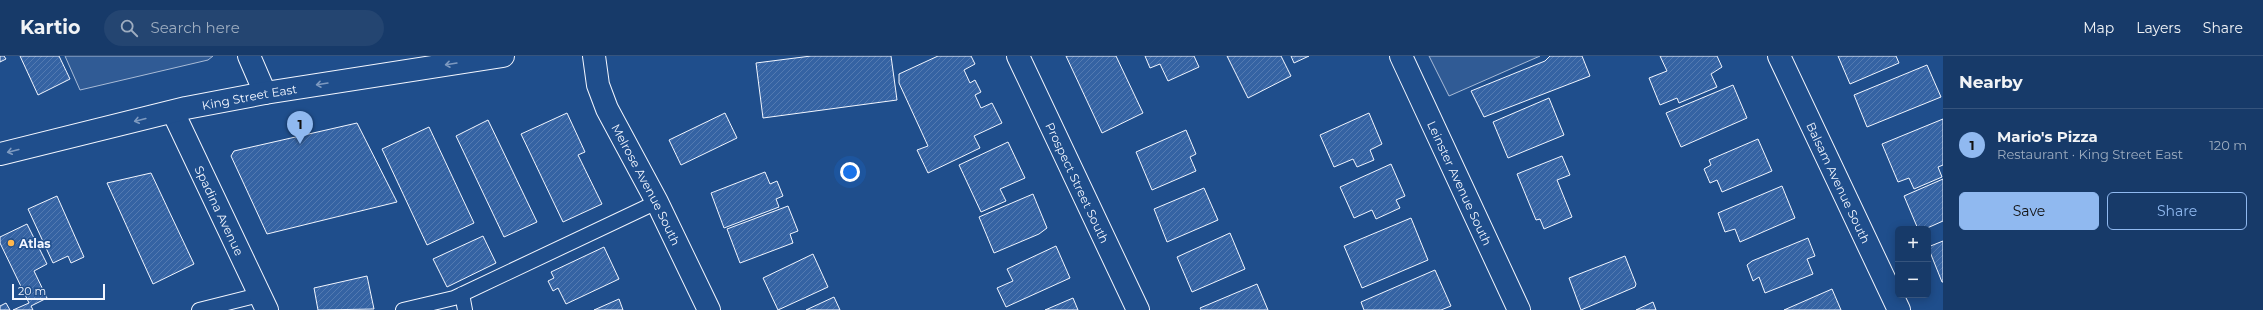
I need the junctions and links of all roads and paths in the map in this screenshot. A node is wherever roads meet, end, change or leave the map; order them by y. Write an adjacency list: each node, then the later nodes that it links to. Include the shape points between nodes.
1 (249, 56): 7 (street)
2 (503, 56): 7 (street, King Street East, one-way to 7)
3 (594, 56): 10 (street, Melrose Avenue South, via 598,85 607,109)
4 (1018, 56): 17 (street, Prospect Street South)
5 (1401, 56): 18 (street, Leinster Avenue South)
6 (1779, 56): 19 (street, Balsam Avenue South)
7 (265, 93): 8 (street, King Street East)
8 (173, 112): 9 (street, King Street East, one-way to 9); 12 (street, Spadina Avenue)
9 (0, 154)
10 (658, 202): 11 (lane); 16 (street, Melrose Avenue South)
11 (462, 294): 14 (lane); 15 (lane)
12 (263, 302): 13 (lane)
13 (199, 310)
14 (403, 310)
15 (465, 310)
16 (709, 310)
17 (1138, 310)
18 (1519, 310)
19 (1899, 310)

